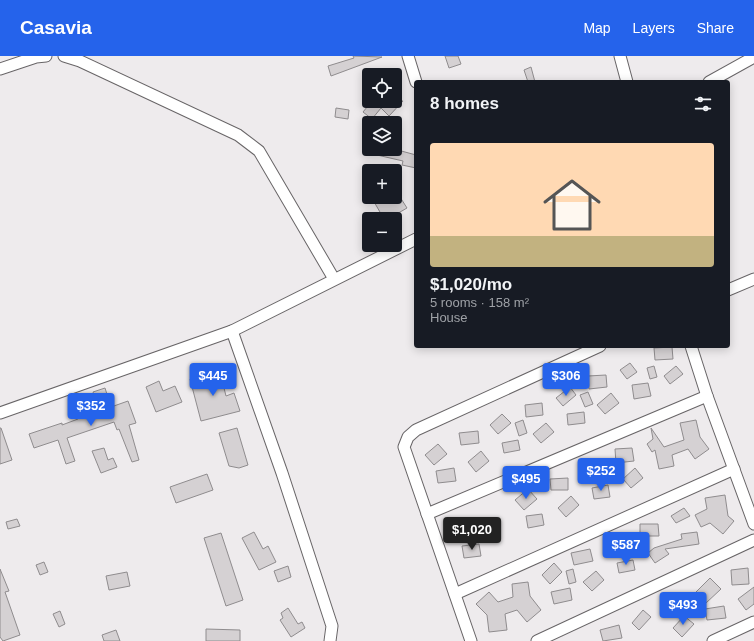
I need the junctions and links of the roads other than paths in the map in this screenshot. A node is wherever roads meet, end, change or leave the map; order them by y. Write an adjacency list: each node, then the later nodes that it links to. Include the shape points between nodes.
1 (46, 56): 6 (street)
2 (64, 56): 12 (street, via 80,61 238,135 259,151)
3 (408, 56): 7 (street)
4 (620, 56): 8 (street)
5 (754, 57): 9 (street)
6 (0, 69)
7 (415, 80)
8 (626, 80)
9 (713, 80)
10 (414, 240): 12 (street)
11 (754, 278): 13 (street)
12 (334, 279): 14 (street)
13 (730, 289)
14 (232, 331): 18 (street); 25 (street, via 330,619)
15 (596, 348): 20 (street, via 416,430 408,437 404,447)
16 (692, 348): 17 (street)
17 (707, 396): 19 (street); 20 (street)
18 (0, 414)
19 (734, 469): 21 (street); 23 (street)
20 (427, 514): 23 (street)
21 (754, 524)
22 (754, 540): 27 (street)
23 (455, 594): 26 (street)
24 (754, 622): 28 (street)
25 (330, 641)
26 (471, 641)
27 (537, 641)
28 (713, 641)

